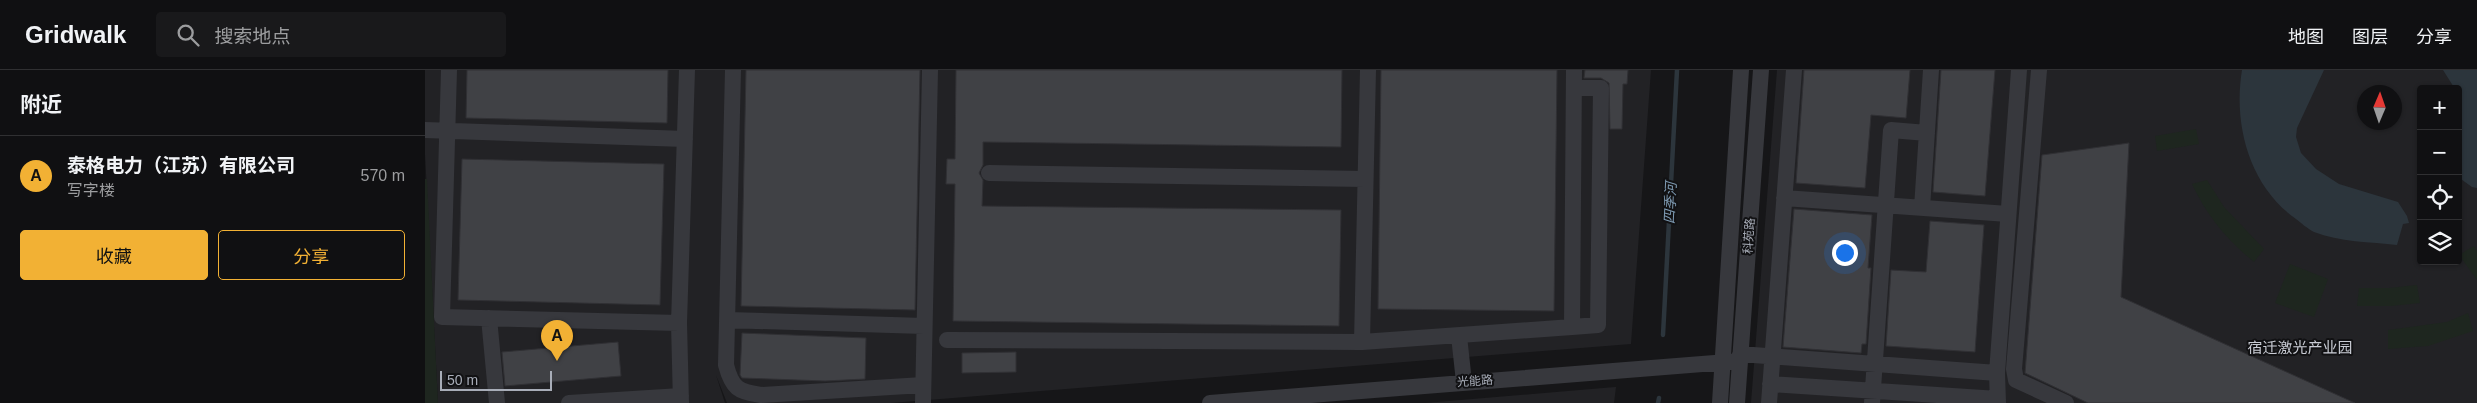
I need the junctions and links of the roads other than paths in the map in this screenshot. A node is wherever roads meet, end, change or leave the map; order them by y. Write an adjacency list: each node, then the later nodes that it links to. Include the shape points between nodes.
1 (449, 70): 15 (street)
2 (687, 70): 17 (street)
3 (733, 70): 25 (street)
4 (931, 70): 27 (street)
5 (1368, 70): 19 (street)
6 (1574, 70): 13 (street)
7 (1741, 70): 34 (street, 科苑路)
8 (1761, 70): 33 (street, 科苑路)
9 (1794, 70): 20 (street)
10 (1931, 70): 16 (street)
11 (2019, 70): 23 (street)
12 (2039, 70): 50 (street, via 2015,369 2016,380)
13 (1574, 88): 28 (street); 28 (street, via 1601,88 1598,325)
14 (425, 130): 15 (street)
15 (447, 131): 17 (street); 24 (street, via 442,317)
16 (1927, 133): 21 (street, via 1891,130); 22 (street)
17 (685, 139): 26 (street)
18 (989, 173): 19 (street)
19 (1365, 180): 31 (street)
20 (1784, 198): 21 (street); 32 (street)
21 (1886, 205): 22 (street); 35 (street)
22 (1922, 208): 23 (street)
23 (2008, 214): 36 (street)
24 (489, 318): 26 (street); 43 (street)
25 (727, 320): 27 (street); 38 (street, via 726,365 729,378 744,392 761,395)
26 (679, 323): 41 (street)
27 (925, 326): 38 (street)
28 (1572, 327): 29 (street)
29 (1459, 336): 31 (street); 37 (street)
30 (947, 340): 31 (street)
31 (1362, 342)
32 (1772, 357): 33 (street, 光能路); 35 (street, 光能路); 39 (street)
33 (1740, 358): 34 (street, 光能路); 48 (street, 科苑路)
34 (1723, 362): 37 (street, 光能路); 47 (street, 科苑路)
35 (1874, 364): 36 (street, 光能路); 40 (street)
36 (1997, 373): 42 (street)
37 (1464, 382): 46 (street, 光能路)
38 (923, 384): 45 (street)
39 (1770, 384): 40 (street); 49 (street)
40 (1872, 397): 42 (street)
41 (681, 399): 44 (street)
42 (1998, 401)
43 (497, 403)
44 (569, 403)
45 (923, 403)
46 (1210, 403)
47 (1720, 403)
48 (1737, 403)
49 (1769, 403)
50 (2066, 403)

